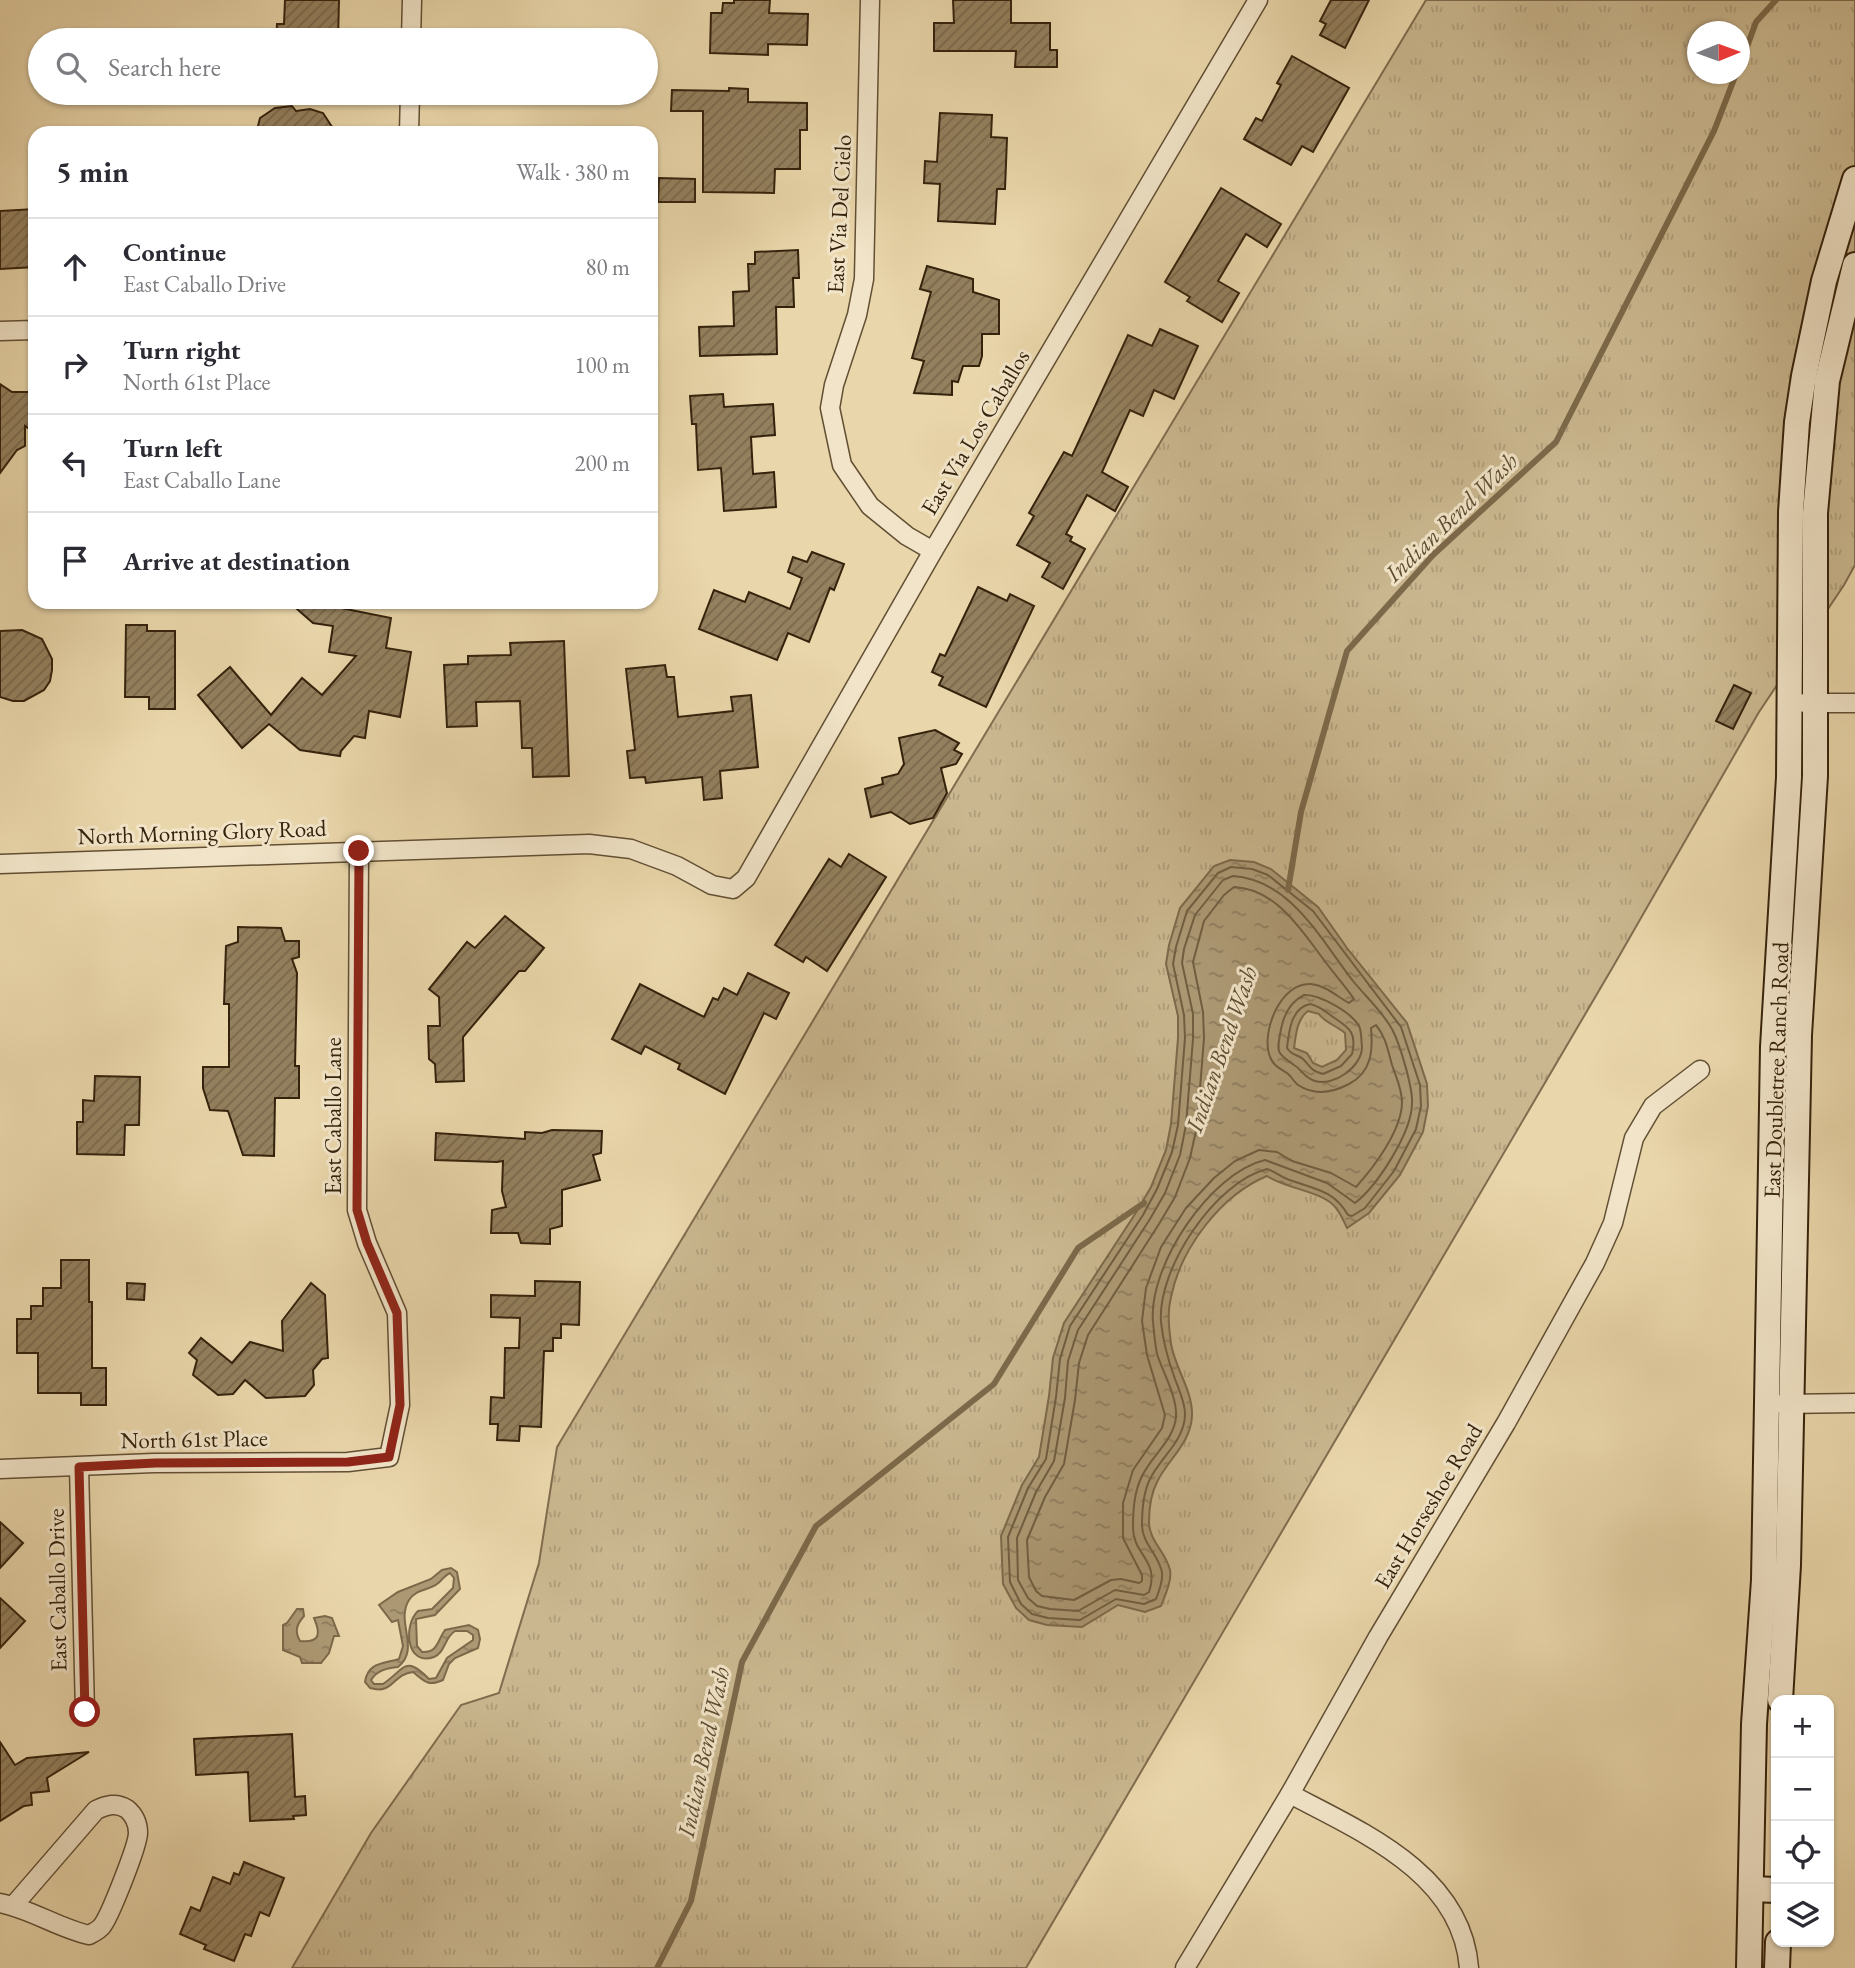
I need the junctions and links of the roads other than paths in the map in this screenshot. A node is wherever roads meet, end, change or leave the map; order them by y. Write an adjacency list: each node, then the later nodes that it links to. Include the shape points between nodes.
1 (412, 0): 4 (street)
2 (870, 0): 11 (street, East Via Del Cielo, via 864,279 830,408 842,465 870,506)
3 (1258, 0): 11 (street, East Via Los Caballos)
4 (411, 28)
5 (410, 105): 6 (street)
6 (409, 126)
7 (1855, 179): 14 (main road, East Doubletree Ranch Road, via 1812,331 1797,422 1791,512)
8 (1855, 265): 12 (main road, East Doubletree Ranch Road, via 1836,336 1822,422 1815,513)
9 (28, 330): 10 (street)
10 (0, 331)
11 (933, 551): 17 (street, East Via Los Caballos, via 746,878)
12 (1815, 703): 13 (street); 14 (street); 19 (main road, East Doubletree Ranch Road, via 1812,847)
13 (1855, 703)
14 (1790, 704): 18 (main road, East Doubletree Ranch Road)
15 (359, 851): 16 (street, North Morning Glory Road); 17 (street, North Morning Glory Road, via 589,844 631,849 712,885); 23 (street, East Caballo Lane, via 357,1210 397,1313 400,1405)
16 (0, 864)
17 (733, 888)
18 (1773, 1047): 19 (main road); 21 (main road, East Doubletree Ranch Road)
19 (1798, 1048): 21 (main road, East Doubletree Ranch Road)
20 (1700, 1070): 29 (street, East Horseshoe Road, via 1654,1106 1634,1138 1614,1223 1595,1263)
21 (1780, 1404): 22 (street); 26 (main road, East Doubletree Ranch Road)
22 (1855, 1404)
23 (389, 1457): 24 (street, North 61st Place, via 348,1462)
24 (79, 1467): 25 (street, North 61st Place); 28 (street, East Caballo Drive)
25 (0, 1469)
26 (1775, 1581): 27 (main road, East Doubletree Ranch Road); 30 (main road, East Doubletree Ranch Road, via 1754,1724)
27 (1780, 1695)
28 (85, 1712)
29 (1290, 1794): 33 (street, East Horseshoe Road); 34 (street, via 1399,1854 1428,1880 1455,1917 1468,1946)
30 (1764, 1889): 35 (main road, East Doubletree Ranch Road)
31 (7, 1904): 31 (street, via 96,1810 108,1804 132,1813 139,1836 102,1927 89,1936)
32 (1778, 1947): 36 (main road)
33 (1185, 1968)
34 (1469, 1968)
35 (1749, 1968)
36 (1777, 1968)

